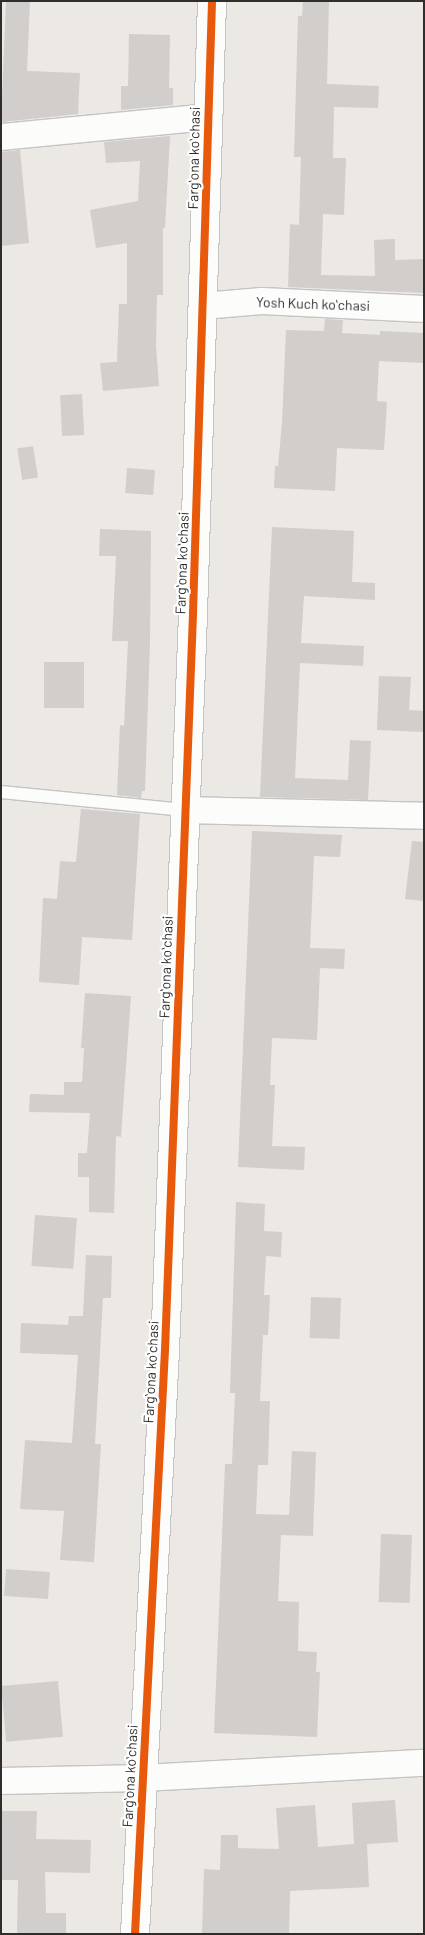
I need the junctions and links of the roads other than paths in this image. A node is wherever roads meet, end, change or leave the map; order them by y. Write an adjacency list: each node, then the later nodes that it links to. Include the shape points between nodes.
1 (212, 1): 2 (street, Fargʻona koʻchasi)
2 (207, 116): 3 (street); 4 (street, Fargʻona koʻchasi)
3 (1, 137)
4 (203, 306): 5 (street, Yosh Kuch koʻchasi, via 262,301); 7 (street, Fargʻona koʻchasi)
5 (424, 308)
6 (1, 792): 7 (lane)
7 (184, 810): 8 (street); 10 (street, Fargʻona koʻchasi, via 165,1350)
8 (424, 816)
9 (424, 1763): 10 (street)
10 (143, 1778): 11 (street); 12 (street, Fargʻona koʻchasi)
11 (1, 1781)
12 (135, 1934)

